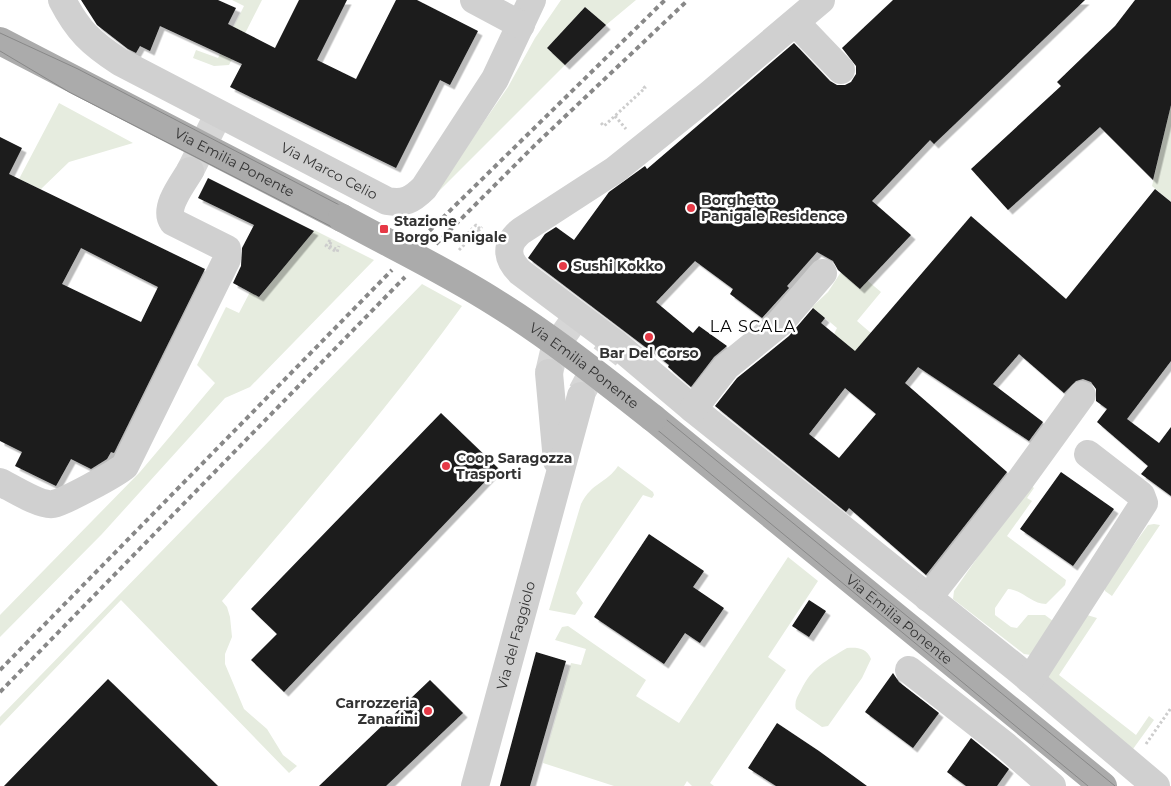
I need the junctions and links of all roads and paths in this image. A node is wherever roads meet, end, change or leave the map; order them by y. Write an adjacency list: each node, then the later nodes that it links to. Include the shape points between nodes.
1 (62, 0): 6 (street, Via Marco Celio, via 80,32 97,47 216,119 387,201 404,203 424,188 495,79)
2 (474, 0): 6 (street)
3 (532, 0): 6 (street, Via Marco Celio)
4 (821, 0): 5 (street)
5 (796, 22): 8 (street); 22 (street, via 615,170 513,237 508,252 513,266)
6 (521, 25)
7 (0, 42): 15 (main road, Via Emilia Ponente)
8 (841, 70)
9 (642, 85): 10 (path, via 646,88)
10 (615, 116): 11 (path, via 604,126); 12 (path)
11 (601, 123)
12 (631, 136)
13 (190, 170): 24 (street, via 170,208 170,219 223,247 227,250 227,258 125,466 53,504)
14 (482, 227): 17 (path, via 474,236 467,242 463,238 476,225 480,229 474,236)
15 (336, 229): 16 (path, via 326,246 337,252 340,246 331,242 329,246); 33 (main road, Via Emilia Ponente, bridge, via 447,274 561,346)
16 (336, 250)
17 (459, 250)
18 (824, 273): 22 (street, via 779,324 726,367)
19 (549, 373): 25 (street, Via del Faggiolo)
20 (1082, 395): 26 (street)
21 (581, 396): 25 (street, Via del Faggiolo)
22 (692, 409): 26 (street)
23 (1088, 454): 28 (street, via 1142,495 1144,503)
24 (0, 482)
25 (558, 485): 31 (street, Via del Faggiolo)
26 (928, 598): 28 (street)
27 (909, 670): 32 (street)
28 (1030, 680): 30 (street)
29 (1171, 708): 30 (path)
30 (1132, 765): 34 (street)
31 (475, 786)
32 (1052, 786)
33 (1103, 786)
34 (1156, 786)

